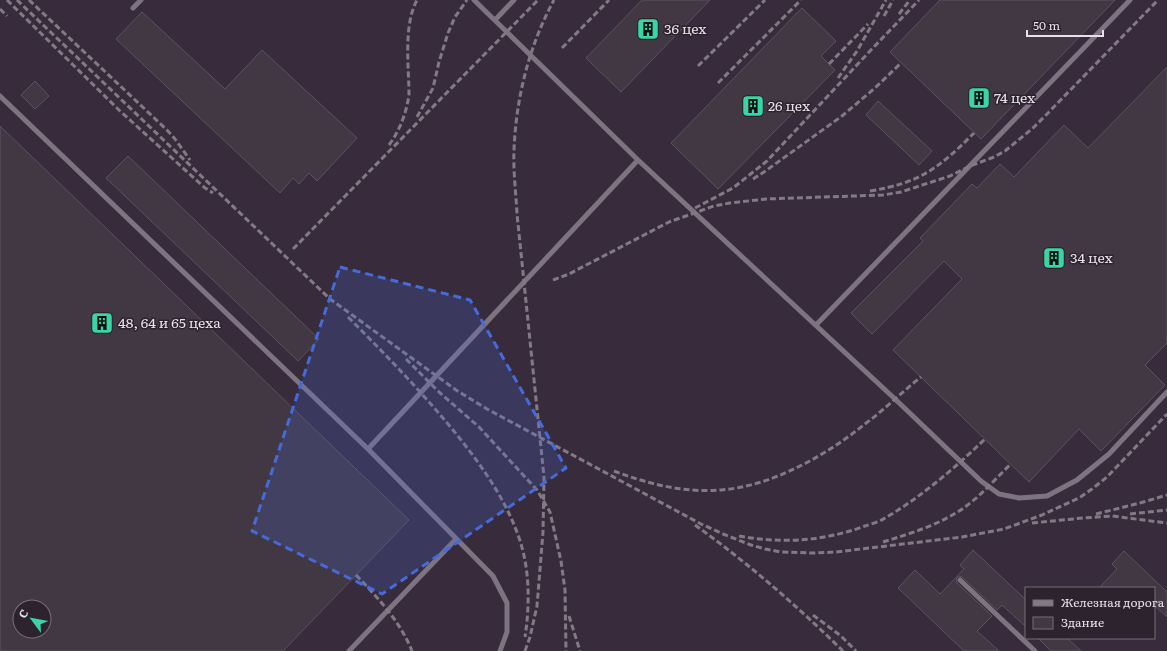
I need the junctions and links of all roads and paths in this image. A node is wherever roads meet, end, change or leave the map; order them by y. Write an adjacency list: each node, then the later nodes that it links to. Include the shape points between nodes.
1 (141, 0): 5 (lane)
2 (474, 0): 6 (lane)
3 (514, 0): 6 (lane)
4 (1130, 0): 9 (lane)
5 (133, 8)
6 (495, 20): 8 (lane)
7 (0, 96): 11 (lane)
8 (638, 160): 9 (lane); 11 (lane)
9 (816, 325): 10 (lane, via 981,481 999,494 1019,498 1047,496 1077,480 1109,454)
10 (1167, 392)
11 (368, 449): 12 (lane)
12 (456, 539): 14 (lane); 15 (lane, via 493,576 507,603 507,632)
13 (960, 580): 16 (lane)
14 (349, 651)
15 (500, 651)
16 (1035, 651)

